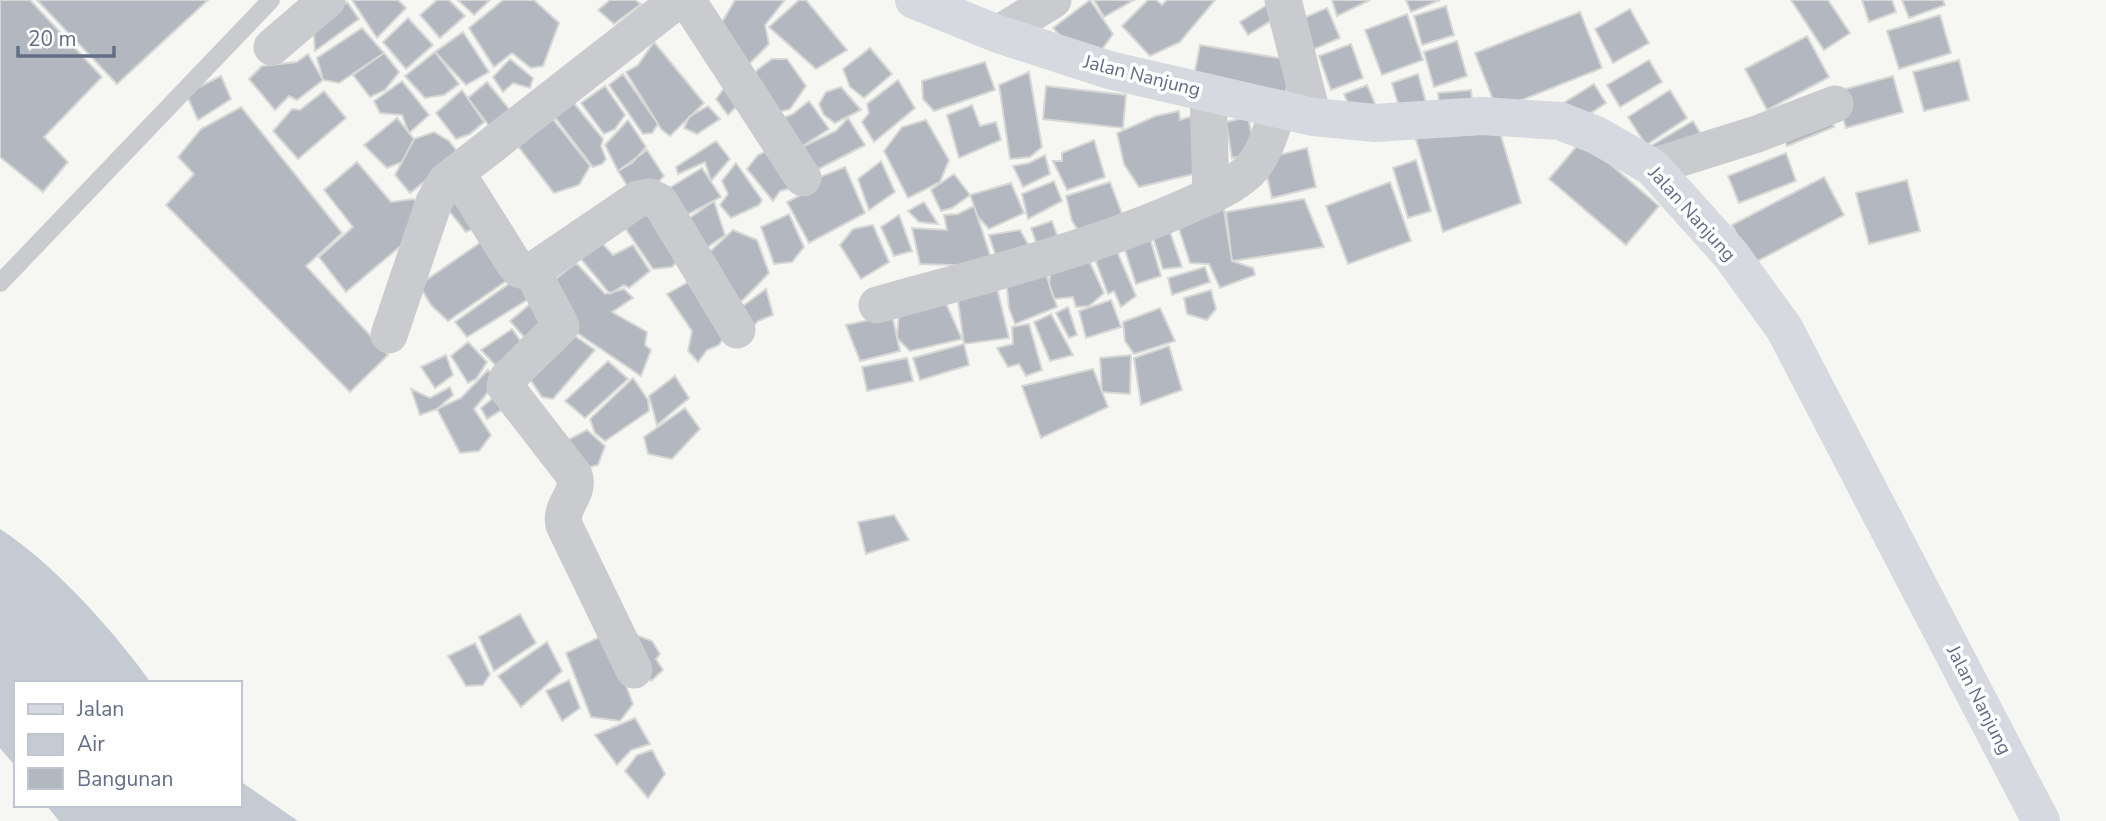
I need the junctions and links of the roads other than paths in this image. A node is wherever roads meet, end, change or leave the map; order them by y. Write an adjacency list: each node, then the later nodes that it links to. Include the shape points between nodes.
1 (271, 0): 18 (lane)
2 (327, 0): 9 (street)
3 (678, 0): 14 (street)
4 (687, 0): 15 (street)
5 (1053, 0): 8 (street)
6 (1283, 0): 12 (street)
7 (922, 2): 8 (main road, Jalan Nanjung)
8 (998, 34): 10 (main road, Jalan Nanjung, via 1109,70)
9 (272, 47)
10 (1208, 92): 12 (main road, Jalan Nanjung); 16 (street)
11 (1835, 104): 13 (street)
12 (1296, 113): 13 (main road, Jalan Nanjung, via 1375,123 1482,116 1560,121 1596,135); 16 (street, via 1248,172)
13 (1652, 167): 23 (main road, Jalan Nanjung, via 1731,255 1784,327)
14 (457, 173): 17 (street, via 513,262 520,270); 21 (street, via 440,189)
15 (803, 178)
16 (1211, 195): 19 (street, via 1132,230 1060,254)
17 (532, 271): 20 (street, via 638,199 650,197 660,202); 22 (street, via 561,326 505,386 575,475 575,487 563,512 564,525)
18 (0, 283)
19 (877, 305)
20 (737, 330)
21 (389, 335)
22 (634, 670)
23 (2041, 821)

